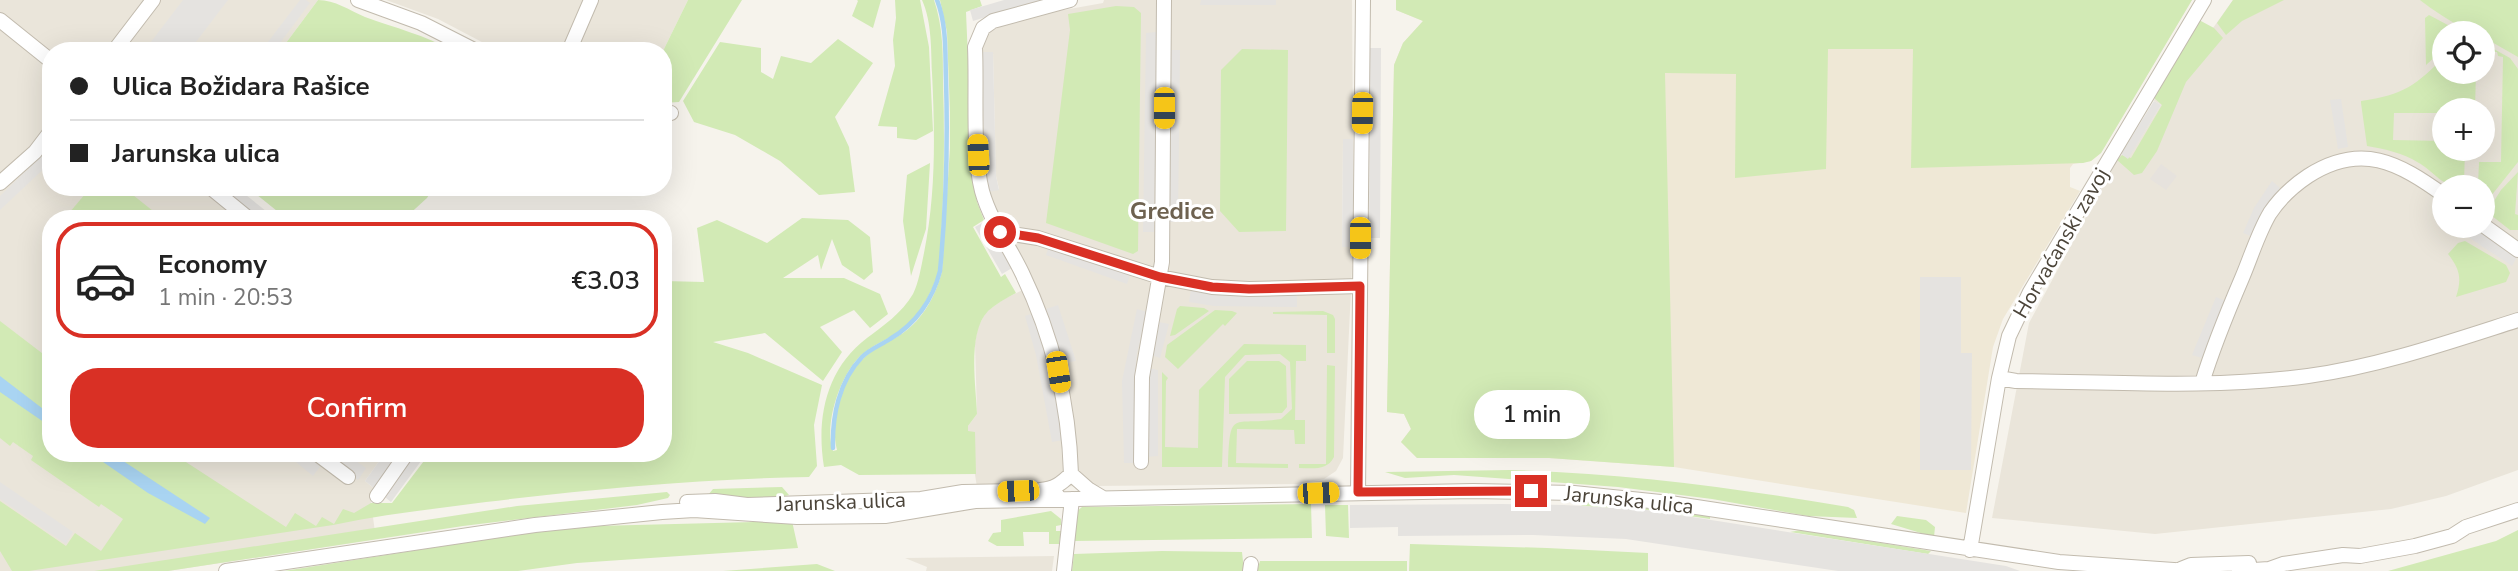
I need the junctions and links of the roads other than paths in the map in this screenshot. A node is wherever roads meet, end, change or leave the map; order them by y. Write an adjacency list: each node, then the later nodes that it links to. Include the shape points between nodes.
1 (153, 0): 9 (street)
2 (358, 0): 10 (street)
3 (591, 0): 11 (street)
4 (1070, 0): 18 (street, via 993,22 983,28 975,47 979,174)
5 (1164, 0): 21 (street)
6 (1363, 0): 22 (street)
7 (2204, 0): 24 (street, Horvaćanski zavoj, via 2030,292 2009,337)
8 (0, 20): 12 (street)
9 (121, 42)
10 (458, 42)
11 (573, 42)
12 (42, 54)
13 (42, 143): 14 (street)
14 (0, 183)
15 (2432, 187): 25 (street, via 2403,169 2355,157 2322,167 2291,188 2270,214 2214,342)
16 (221, 196): 17 (street)
17 (238, 210)
18 (1000, 232): 21 (street, via 1038,238); 29 (street, via 1051,348 1069,439)
19 (2495, 234): 20 (street)
20 (2518, 250)
21 (1160, 277): 22 (street, via 1230,289); 28 (street, via 1142,377)
22 (1360, 286): 32 (street)
23 (2518, 320): 25 (street, via 2427,349 2310,376)
24 (1999, 378): 25 (street); 38 (street, Horvaćanski zavoj)
25 (2202, 383)
26 (328, 462): 30 (street)
27 (401, 462): 33 (street)
28 (1141, 462)
29 (1071, 474): 31 (street, via 1051,489); 35 (street)
30 (348, 477)
31 (1039, 491): 34 (street, Jarunska ulica); 37 (street, Jarunska ulica, via 747,505 672,503)
32 (1358, 492): 35 (street, Jarunska ulica); 38 (street, Jarunska ulica, via 1574,493 1670,503)
33 (377, 496)
34 (1072, 499): 35 (street, Jarunska ulica); 37 (street, Jarunska ulica, via 975,501 885,516 797,517 694,510); 42 (street)
35 (1105, 499)
36 (2518, 510): 39 (street, Jarunska ulica, via 2466,527)
37 (611, 517): 41 (street, Jarunska ulica)
38 (1970, 550): 40 (street, Jarunska ulica)
39 (2283, 564): 40 (street, Jarunska ulica, via 2191,565); 43 (street, Jarunska ulica)
40 (2185, 570)
41 (226, 571)
42 (1064, 571)
43 (2239, 571)

